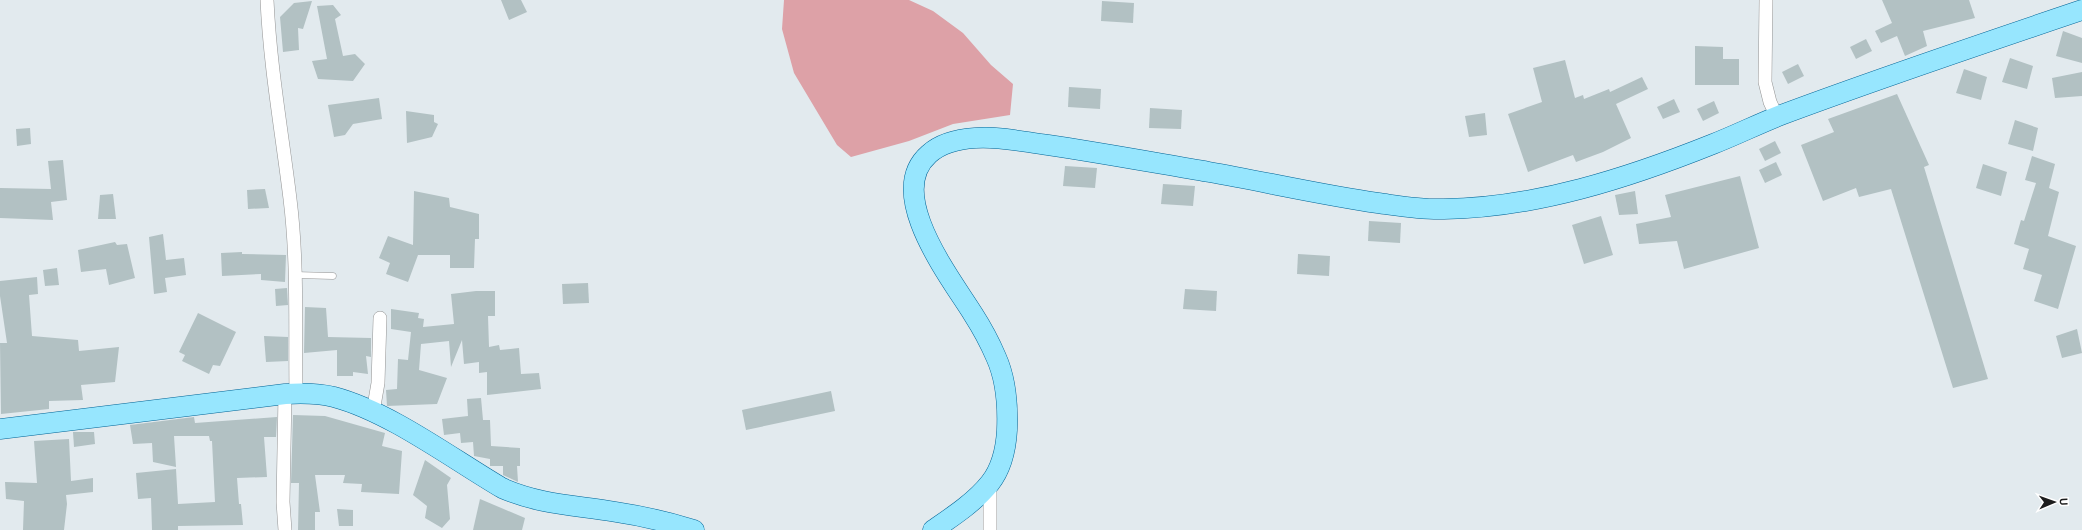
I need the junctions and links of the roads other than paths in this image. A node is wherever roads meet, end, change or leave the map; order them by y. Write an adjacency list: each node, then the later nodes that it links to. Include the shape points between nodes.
1 (267, 0): 5 (street, via 269,42 290,200)
2 (1766, 0): 4 (street, via 1765,82)
3 (2082, 10): 4 (main road)
4 (1777, 117): 11 (main road, via 1652,167 1584,187 1501,204 1442,209 1341,198 1258,181 1002,139 976,138 944,145 931,151 915,177 913,194 917,213 926,237 977,320 998,362 1008,413 1006,444)
5 (295, 275): 6 (lane); 8 (street)
6 (333, 276)
7 (380, 318): 9 (street, via 378,383)
8 (291, 394): 9 (main road, via 309,393 332,397); 10 (main road); 12 (street, via 283,502)
9 (373, 412): 13 (main road, via 514,493 546,503 666,521)
10 (0, 429)
11 (990, 483): 14 (main road, via 956,514); 15 (street)
12 (285, 530)
13 (694, 530)
14 (933, 530)
15 (990, 530)

